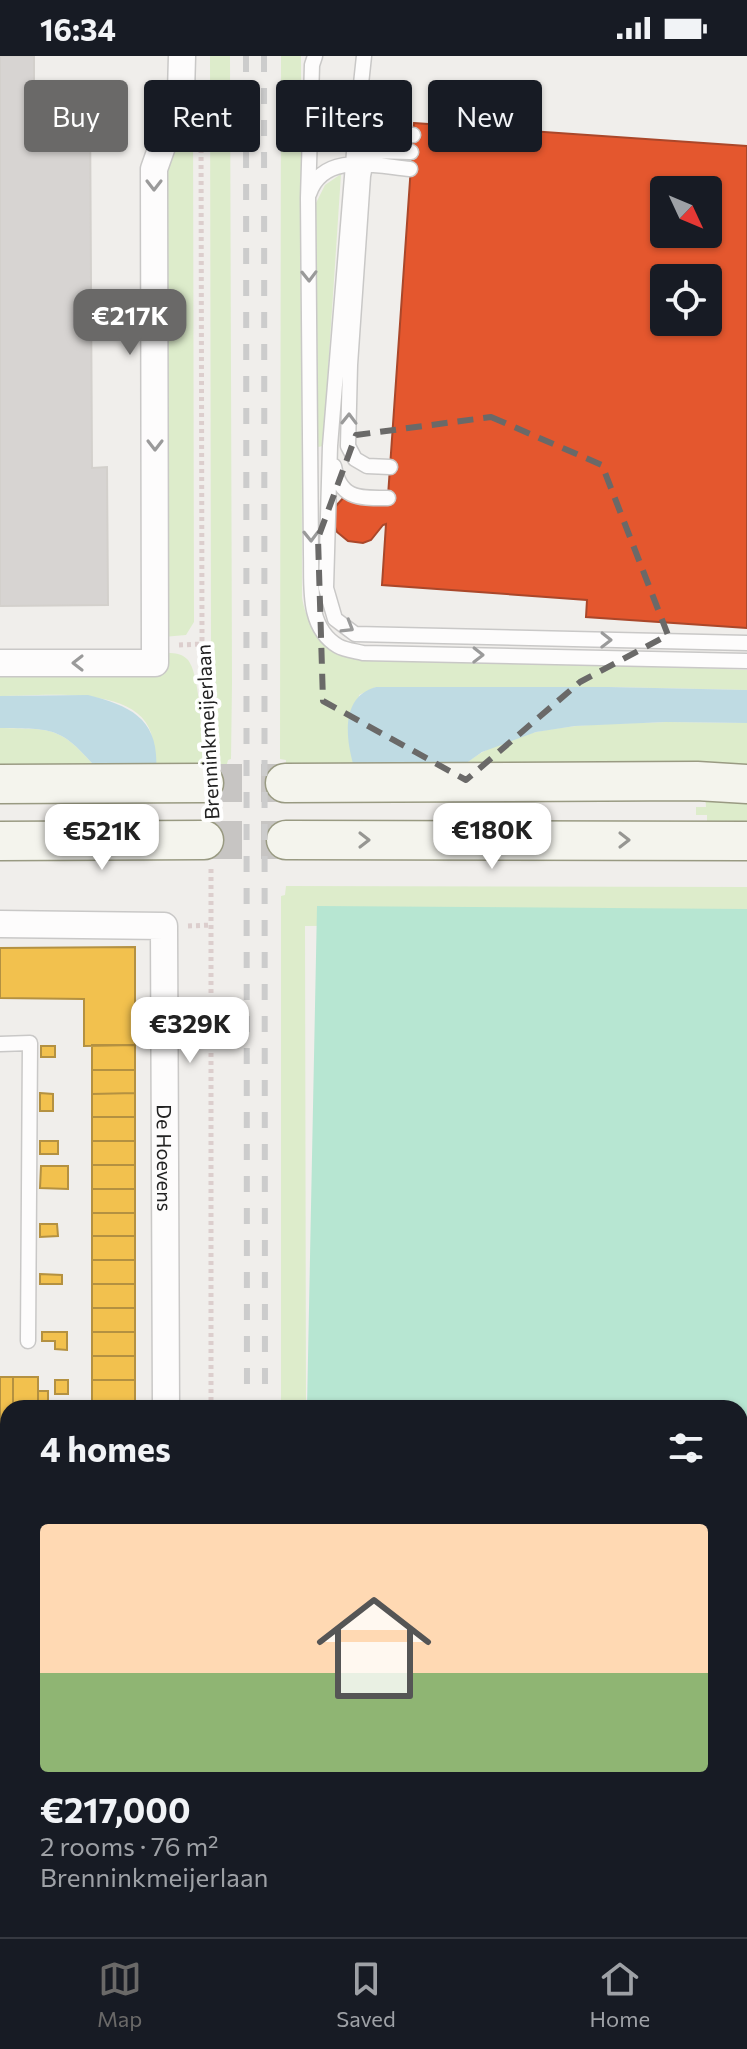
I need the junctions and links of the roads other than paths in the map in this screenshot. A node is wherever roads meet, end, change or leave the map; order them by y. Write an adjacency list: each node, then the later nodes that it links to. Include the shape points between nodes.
1 (182, 56): 14 (street, one-way to 14, via 181,93 154,169 155,663)
2 (315, 56): 8 (lane)
3 (364, 56): 4 (lane)
4 (361, 80)
5 (354, 152): 9 (lane)
6 (368, 152): 10 (lane, one-way to 6, via 367,466 348,446)
7 (410, 169): 8 (lane, via 334,166 317,179)
8 (308, 198): 13 (lane, one-way to 13, via 311,554 313,606 320,628 338,646 363,653)
9 (330, 446): 11 (lane, via 337,483 344,491); 12 (lane, one-way to 12, via 326,588 335,619 355,634)
10 (390, 467)
11 (388, 498)
12 (747, 643)
13 (747, 661)
14 (0, 663)
15 (207, 770): 17 (main road)
16 (285, 783): 18 (main road)
17 (0, 784)
18 (747, 784)
19 (286, 840): 21 (main road, one-way to 21)
20 (0, 841): 22 (main road)
21 (747, 841)
22 (207, 852)
23 (0, 924): 26 (street, De Hoevens, via 164,926)
24 (0, 1044): 25 (lane, via 30,1043)
25 (28, 1341)
26 (166, 1400)

